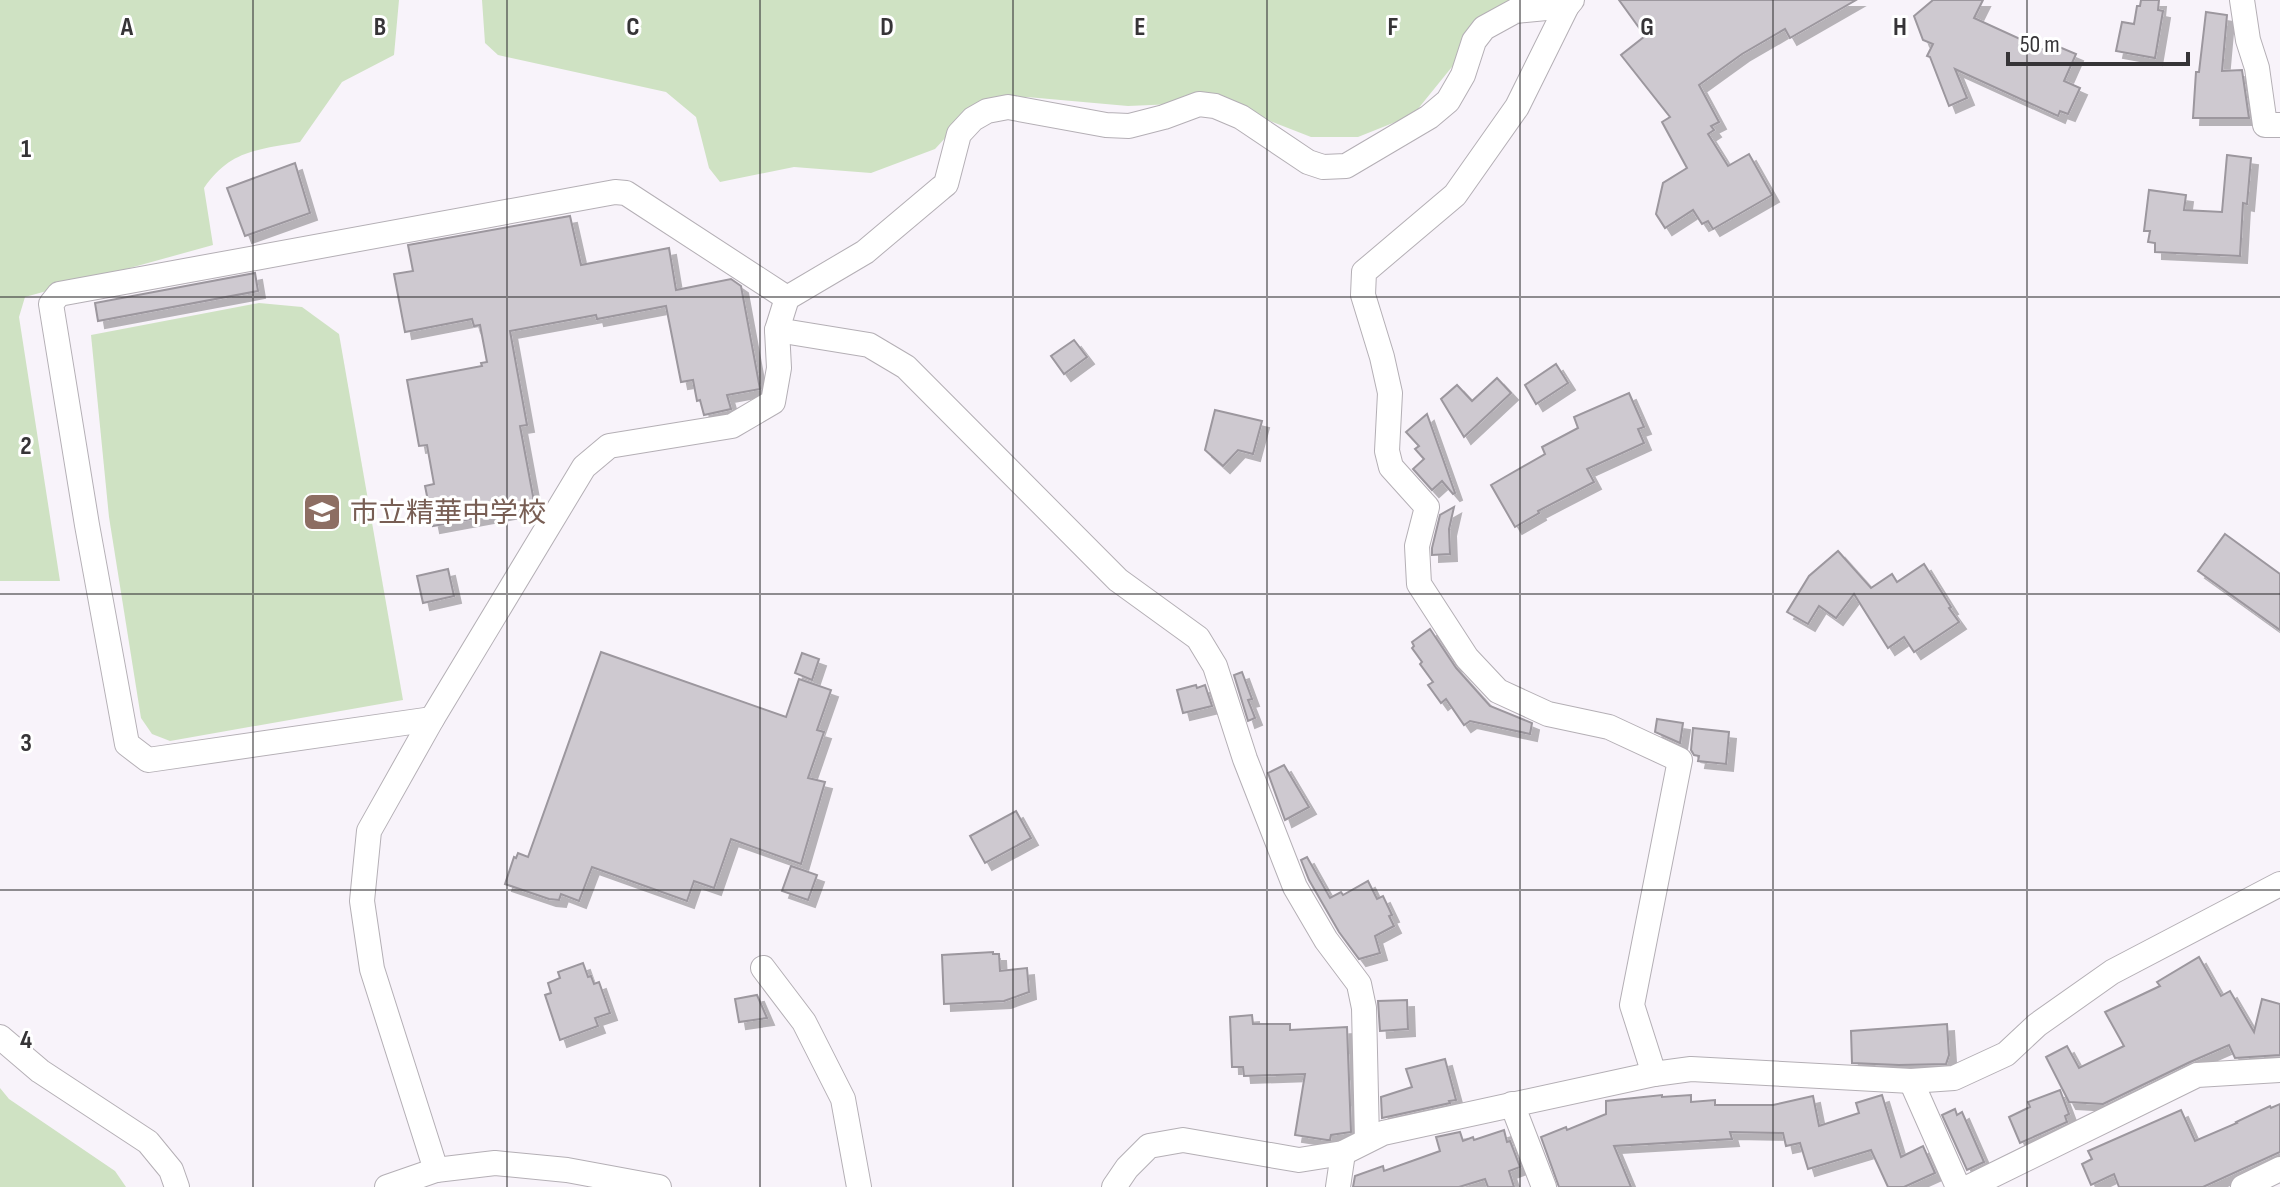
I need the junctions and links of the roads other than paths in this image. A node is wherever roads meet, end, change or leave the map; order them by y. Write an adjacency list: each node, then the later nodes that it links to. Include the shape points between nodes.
1 (2242, 0): 3 (street, via 2265,125)
2 (1570, 3): 4 (street, via 1515,11 1484,28 1448,101 1346,166 1308,162 1215,106 1199,104 1129,126 1008,107 987,111 959,134 946,184 865,252); 11 (street, via 1517,107 1455,195 1364,272 1363,295 1390,393 1391,467 1427,507 1417,546 1419,584 1467,658 1498,691 1548,714 1609,727 1680,760 1632,1005)
3 (2280, 125)
4 (787, 298): 5 (street); 6 (street, via 626,193 615,192 59,294 51,304 127,744 148,760)
5 (777, 330): 6 (street, via 779,368 773,402 732,426 609,446 584,467); 14 (street, via 869,345 906,367 1118,580 1198,638 1215,666 1295,887 1359,984)
6 (432, 719): 17 (street, via 369,831 362,901 372,969)
7 (2280, 884): 12 (street, via 2112,972 2006,1054 1954,1078)
8 (763, 968): 23 (street, via 804,1022 843,1099)
9 (0, 1037): 20 (street, via 40,1071 148,1142 171,1170)
10 (2280, 1070): 19 (street, via 2197,1075)
11 (1654, 1074): 12 (street, via 1691,1069); 13 (street)
12 (1911, 1081): 19 (street)
13 (1512, 1104): 14 (street); 26 (street)
14 (1367, 1140): 15 (street)
15 (1343, 1153): 24 (street, via 1299,1160 1183,1140 1149,1146); 25 (street)
16 (2280, 1169): 27 (street)
17 (436, 1170): 18 (street, via 495,1163); 21 (street)
18 (632, 1184): 22 (street)
19 (1954, 1185)
20 (177, 1187)
21 (387, 1187)
22 (659, 1187)
23 (859, 1187)
24 (1114, 1187)
25 (1338, 1187)
26 (1544, 1187)
27 (2243, 1187)

